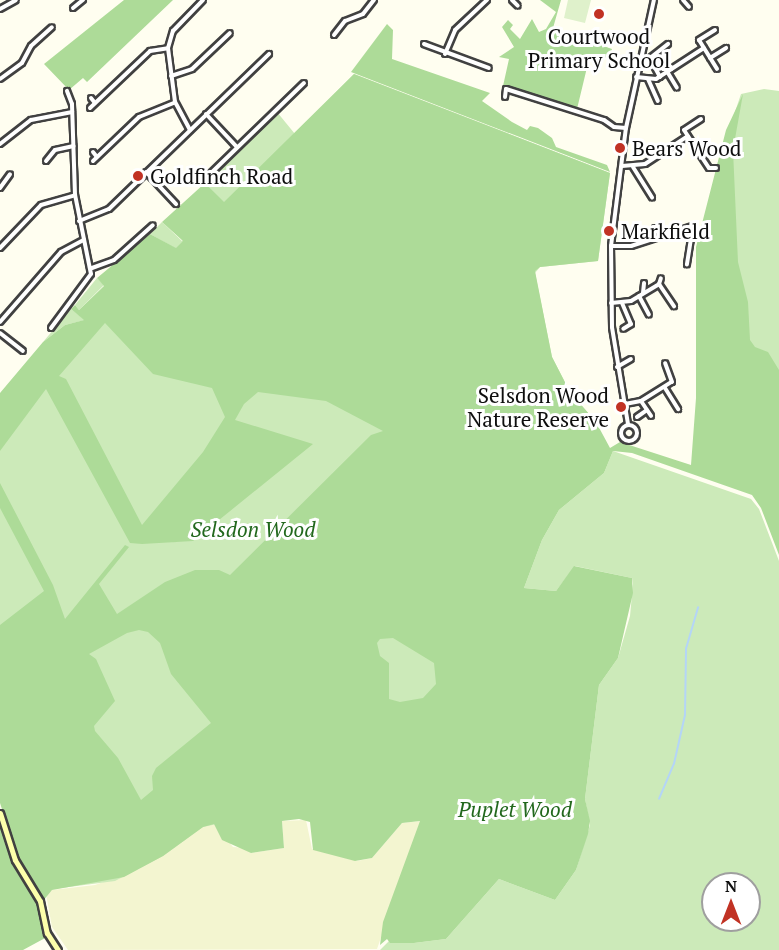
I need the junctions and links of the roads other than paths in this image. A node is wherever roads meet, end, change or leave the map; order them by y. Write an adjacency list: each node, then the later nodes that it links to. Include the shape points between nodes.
1 (16, 0): 12 (street)
2 (83, 0): 10 (street)
3 (203, 0): 19 (street, via 173,31)
4 (374, 0): 16 (street, via 363,14 345,21)
5 (487, 0): 23 (street, via 455,30)
6 (512, 0): 9 (street)
7 (654, 0): 29 (street)
8 (683, 0): 11 (street)
9 (518, 6)
10 (73, 8)
11 (688, 8)
12 (0, 9)
13 (52, 27): 31 (street, via 31,46 22,63)
14 (715, 30): 20 (street, via 699,40)
15 (230, 33): 28 (street, via 192,69)
16 (334, 35)
17 (424, 44): 23 (street)
18 (668, 44): 30 (street, via 650,58)
19 (168, 48): 28 (street); 40 (street, via 150,51)
20 (704, 48): 24 (street); 27 (street)
21 (726, 48): 24 (street)
22 (269, 54): 43 (street)
23 (445, 54): 25 (street)
24 (710, 58): 26 (street)
25 (489, 68)
26 (717, 69)
27 (668, 73): 30 (street); 34 (street)
28 (171, 76): 39 (street)
29 (636, 77): 32 (street); 45 (street)
30 (660, 77): 32 (street)
31 (0, 79)
32 (648, 79): 38 (street)
33 (304, 83): 50 (street)
34 (676, 88)
35 (68, 91): 42 (street)
36 (505, 97): 45 (street, via 506,88)
37 (91, 98): 40 (street)
38 (658, 100)
39 (174, 102): 46 (street); 51 (street, via 139,117 95,159)
40 (95, 103): 41 (street)
41 (90, 108)
42 (72, 112): 48 (street, via 31,120); 49 (street)
43 (207, 114): 46 (street); 50 (street)
44 (701, 118): 47 (street, via 684,130)
45 (626, 128): 53 (street)
46 (190, 130): 56 (street)
47 (688, 136): 54 (street, via 653,160); 55 (street, via 709,168)
48 (0, 144)
49 (74, 146): 52 (street, via 55,150); 60 (street)
50 (237, 147): 58 (street)
51 (93, 152)
52 (47, 158)
53 (622, 166): 54 (street); 68 (street)
54 (633, 167): 61 (street)
55 (717, 168)
56 (146, 171): 62 (street); 63 (street, via 109,208)
57 (10, 174): 59 (street)
58 (207, 177)
59 (0, 188)
60 (75, 195): 63 (street); 69 (street, via 41,205)
61 (652, 198)
62 (176, 204)
63 (79, 221): 67 (street)
64 (153, 225): 71 (street, via 114,260)
65 (655, 228): 66 (street)
66 (654, 238): 68 (street, via 631,246); 70 (street, via 693,226)
67 (84, 240): 71 (street); 78 (street, via 61,252)
68 (611, 246): 74 (street)
69 (0, 248)
70 (687, 265)
71 (92, 268): 79 (street, via 88,281)
72 (644, 283): 73 (street)
73 (641, 294): 75 (street); 76 (street, via 660,281); 77 (street)
74 (611, 303): 75 (street); 85 (street)
75 (622, 303): 80 (street, via 631,324)
76 (674, 306)
77 (649, 315)
78 (0, 322)
79 (51, 328)
80 (623, 328)
81 (0, 333): 82 (street)
82 (22, 351)
83 (631, 359): 85 (street)
84 (664, 363): 86 (street, via 673,378)
85 (617, 367): 88 (street)
86 (665, 388): 87 (street); 89 (street)
87 (641, 401): 88 (street); 90 (street)
88 (625, 404): 93 (street)
89 (678, 409)
90 (647, 410): 91 (street); 92 (street)
91 (651, 416)
92 (637, 417)
93 (628, 424): 93 (street, via 637,430 633,441 621,436 621,430)
94 (0, 813): 95 (street, via 15,860 40,901 47,933)
95 (58, 950)

